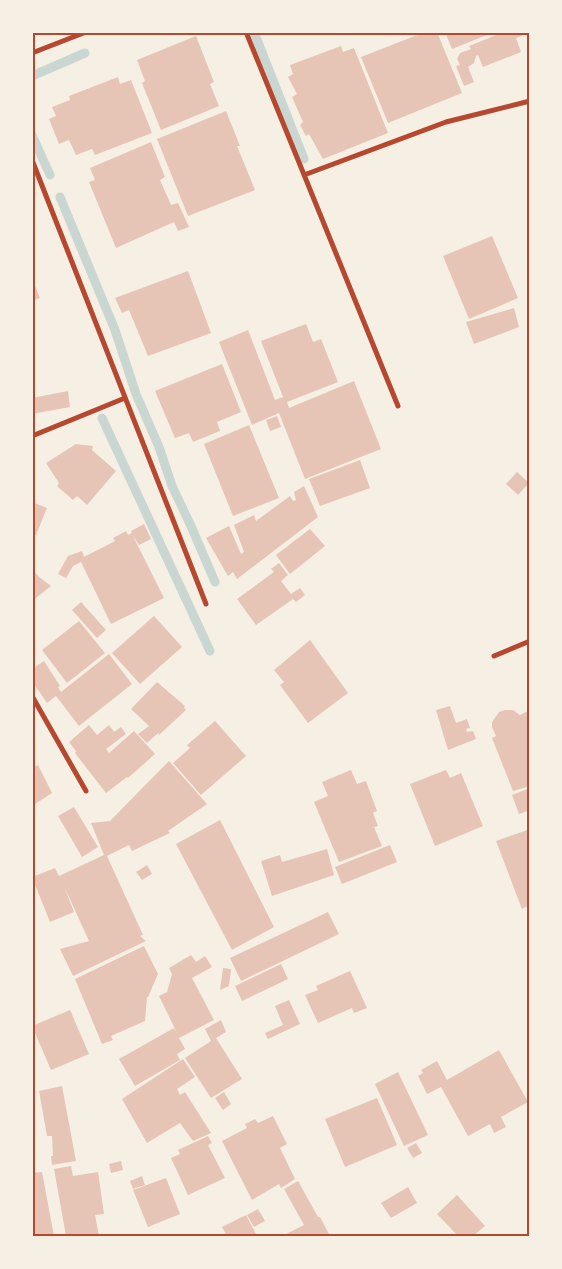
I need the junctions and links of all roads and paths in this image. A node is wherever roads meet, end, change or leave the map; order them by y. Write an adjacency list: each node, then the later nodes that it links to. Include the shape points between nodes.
1 (86, 32): 3 (street)
2 (246, 32): 6 (street)
3 (32, 53)
4 (530, 101): 6 (street, via 446,122)
5 (32, 160): 7 (street)
6 (304, 175): 8 (street)
7 (125, 398): 9 (street); 10 (street)
8 (398, 406)
9 (32, 436)
10 (206, 604)
11 (530, 641): 12 (street)
12 (494, 656)
13 (32, 696): 14 (street)
14 (86, 791)

